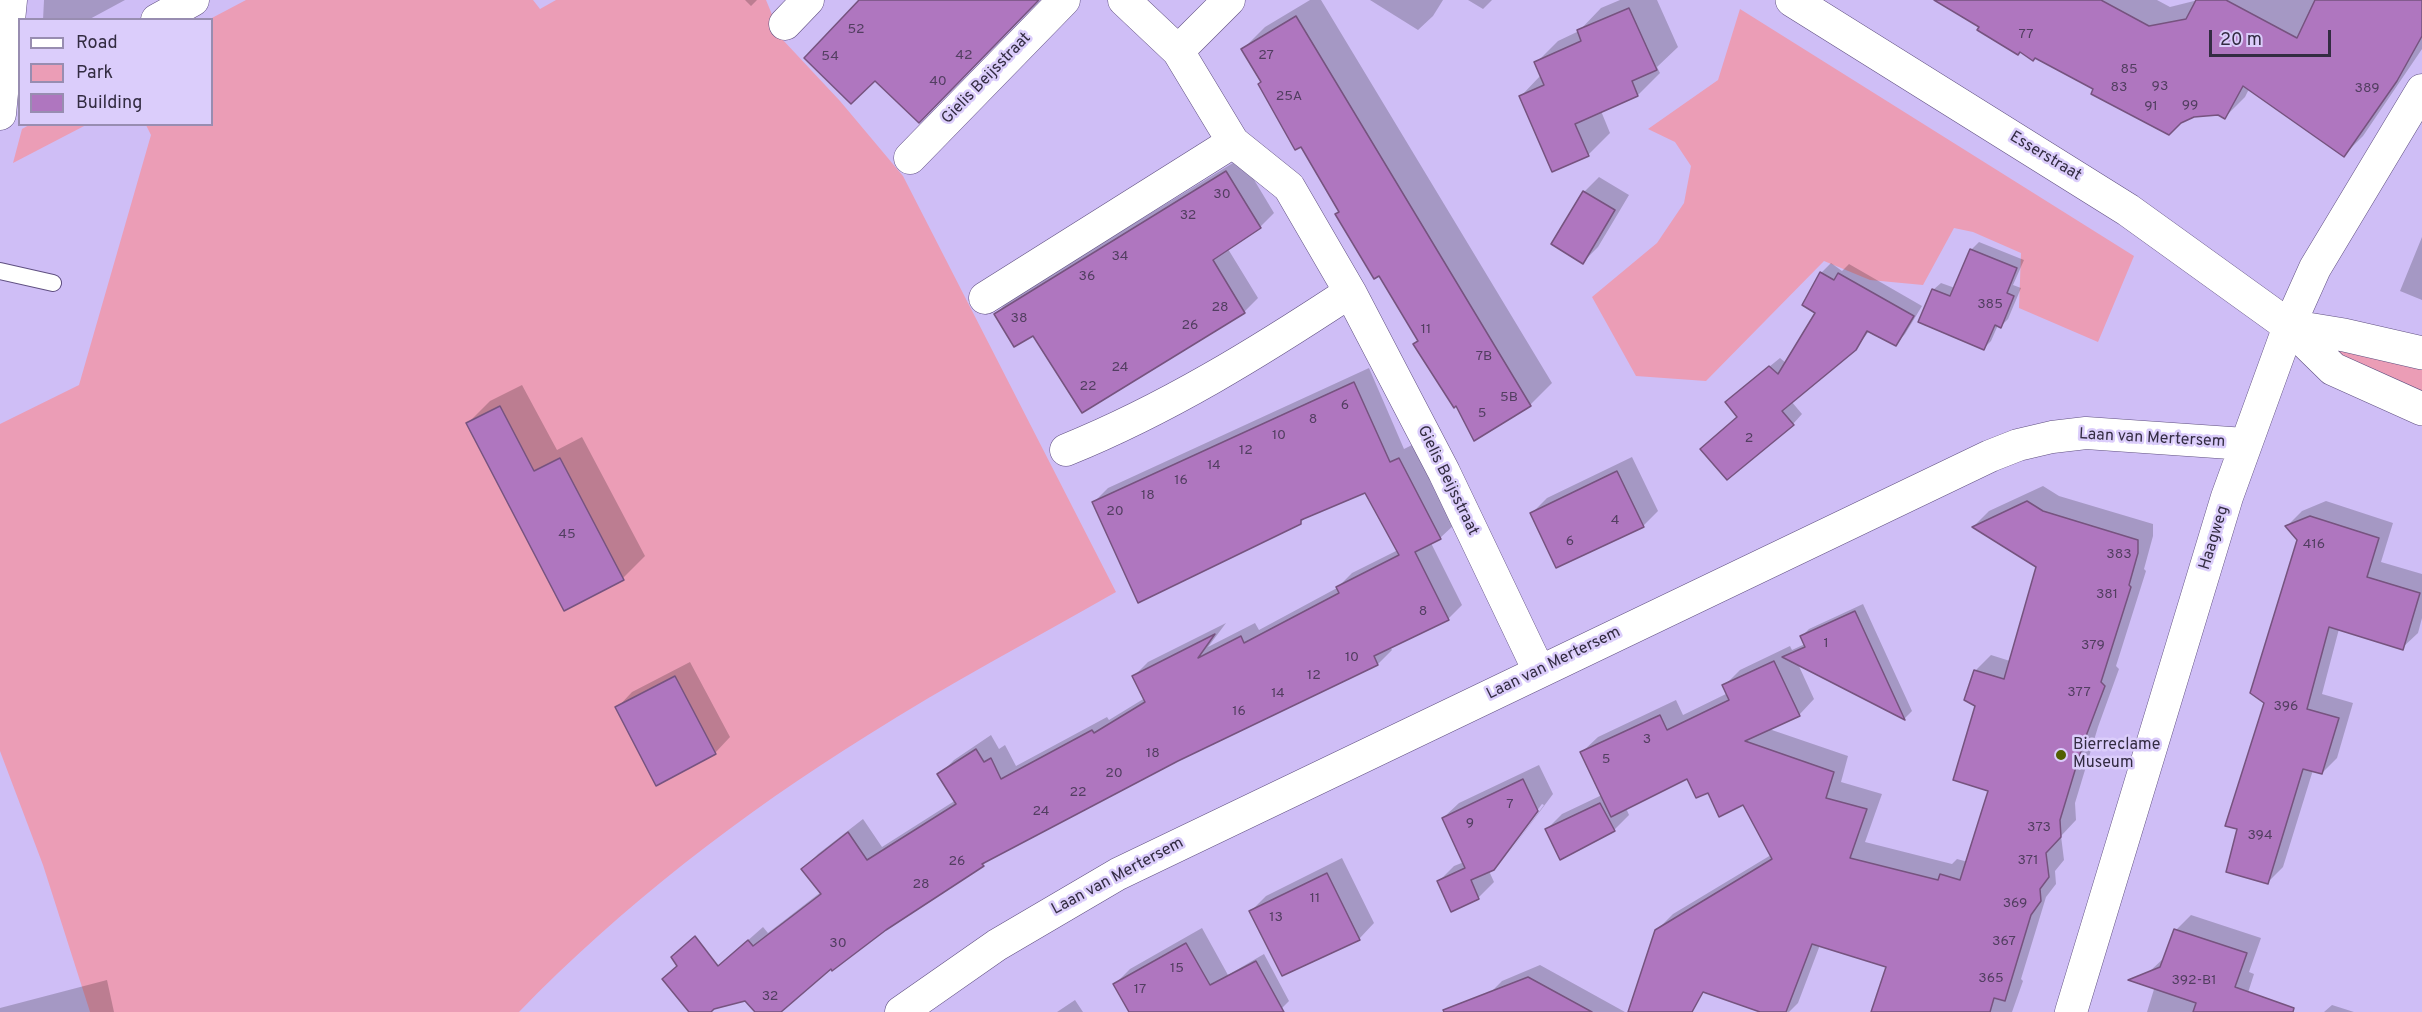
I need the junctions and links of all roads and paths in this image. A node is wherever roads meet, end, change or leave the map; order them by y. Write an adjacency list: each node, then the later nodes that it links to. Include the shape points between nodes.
1 (11, 0): 12 (street)
2 (193, 0): 8 (street)
3 (808, 0): 9 (street)
4 (1064, 0): 14 (street, Gielis Beijsstraat)
5 (1124, 0): 10 (street, Gielis Beijsstraat)
6 (1229, 0): 10 (street)
7 (1792, 0): 19 (street, Esserstraat, via 2095,188)
8 (161, 18)
9 (785, 24)
10 (1178, 51): 13 (street, Gielis Beijsstraat)
11 (2422, 90): 19 (street, Haagweg, via 2315,268)
12 (7, 105)
13 (1233, 142): 17 (street, Gielis Beijsstraat, via 1289,187); 18 (street)
14 (910, 158)
15 (0, 271): 16 (lane)
16 (53, 283)
17 (1350, 292): 23 (street, via 1211,380 1142,417); 24 (street, Gielis Beijsstraat, via 1444,472)
18 (985, 298)
19 (2289, 326): 20 (street); 21 (street, Esserstraat, via 2333,369); 22 (street, Haagweg)
20 (2422, 353)
21 (2422, 409)
22 (2245, 444): 24 (street, Laan van Mertersem, via 2086,433 2018,445); 26 (street, Haagweg)
23 (1066, 450)
24 (1539, 671): 25 (street, Laan van Mertersem, via 1118,874 997,945)
25 (901, 1012)
26 (2071, 1012)

